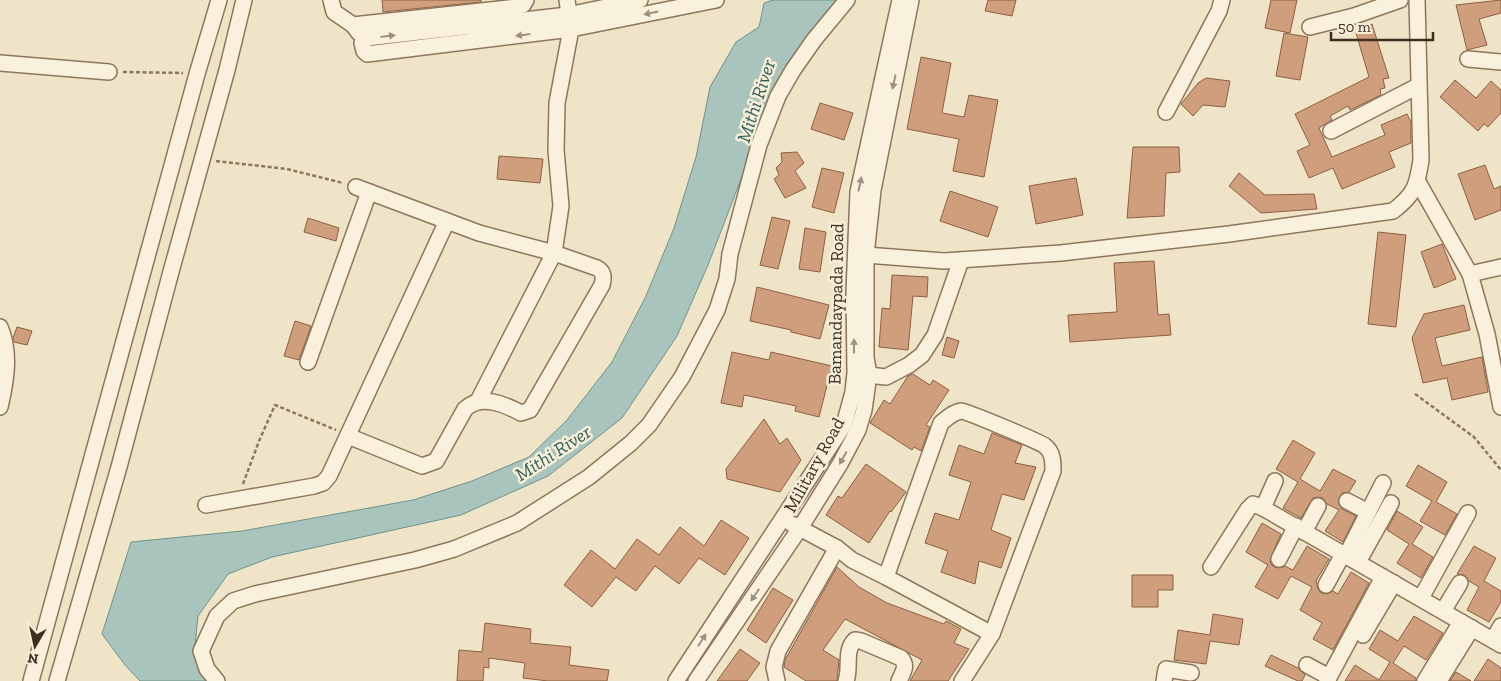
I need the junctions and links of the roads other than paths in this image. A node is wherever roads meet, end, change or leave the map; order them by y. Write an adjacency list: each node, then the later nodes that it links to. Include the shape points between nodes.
1 (219, 0): 72 (street)
2 (244, 0): 73 (street)
3 (331, 0): 14 (street, via 334,12)
4 (526, 0): 14 (street, via 524,5 517,7)
5 (640, 0): 13 (street)
6 (716, 0): 13 (street, one-way to 13)
7 (847, 0): 74 (street, via 798,62 778,96 758,145 730,254 727,279 716,310 682,377 649,425 589,477 517,523 454,549 416,560 233,601 217,616 201,651 207,669)
8 (900, 0): 16 (street)
9 (911, 0): 16 (street, Military Road)
10 (1222, 0): 22 (street)
11 (1400, 0): 15 (street)
12 (1417, 0): 21 (street)
13 (569, 15): 14 (street, via 367,54 362,43 364,40); 27 (street, via 557,103 556,150 561,206)
14 (353, 25)
15 (1310, 27)
16 (894, 52): 24 (street, Military Road)
17 (1468, 59): 18 (street)
18 (1501, 62)
19 (0, 63): 20 (street)
20 (110, 72)
21 (1418, 86): 23 (street); 25 (street, via 1421,160)
22 (1166, 112)
23 (1331, 130)
24 (877, 135): 28 (street, Military Road); 32 (street, Bamandaypada Road, one-way to 24, via 858,192)
25 (1418, 182): 29 (street, via 1408,200 1393,211 1229,234 1061,253); 31 (street)
26 (446, 221): 27 (street); 34 (street, via 362,189); 40 (street)
27 (554, 254): 36 (street); 36 (street, via 602,271 602,285 530,410 521,412 494,402)
28 (866, 255): 29 (street); 32 (street, Military Road)
29 (961, 260): 35 (street, via 935,335 922,355 886,377)
30 (1501, 267): 31 (street)
31 (1470, 274): 37 (street, via 1487,334)
32 (860, 293): 35 (street, Military Road, via 866,357)
33 (0, 327): 38 (street, via 7,362)
34 (308, 362)
35 (862, 374): 39 (street, Military Road, via 860,393 864,410)
36 (478, 401): 40 (street, via 465,409 436,461 430,464 422,466)
37 (1501, 407)
38 (0, 408)
39 (851, 428): 50 (street); 51 (street, Military Road, one-way to 51, via 840,464)
40 (348, 436): 45 (street, via 323,483)
41 (1275, 481): 47 (street)
42 (1383, 484): 48 (street)
43 (1347, 501): 48 (street)
44 (1391, 503): 54 (street)
45 (206, 505)
46 (1318, 506): 52 (street)
47 (1263, 508): 52 (street); 57 (street, via 1253,504 1248,509)
48 (1368, 512): 54 (street)
49 (1468, 513): 63 (street)
50 (782, 519): 51 (street); 56 (street)
51 (800, 528): 53 (street); 58 (street, Military Road)
52 (1300, 529): 54 (street); 55 (street)
53 (837, 548): 59 (street, via 852,560); 77 (street, via 778,651 774,667)
54 (1349, 557): 60 (street); 62 (street)
55 (1279, 559)
56 (752, 564): 58 (street); 75 (street, one-way to 56)
57 (1211, 567)
58 (768, 574): 76 (street, Military Road, one-way to 76)
59 (886, 576): 67 (street); 67 (street, via 940,423 948,416 961,411 978,416 1045,446 1053,458 1053,471)
60 (1388, 580): 63 (street); 71 (street)
61 (1460, 583): 64 (street)
62 (1326, 585)
63 (1421, 598): 64 (street)
64 (1443, 611): 65 (street)
65 (1467, 625): 68 (street); 82 (street); 83 (street)
66 (1501, 626): 68 (street)
67 (992, 634): 80 (street)
68 (1497, 642)
69 (1307, 665): 71 (street)
70 (1191, 673): 81 (street, via 1166,669)
71 (1330, 680)
72 (31, 681)
73 (58, 681)
74 (217, 681)
75 (676, 681)
76 (696, 681)
77 (777, 681)
78 (846, 681): 79 (street, via 848,656 855,640 901,658 905,667)
79 (900, 681)
80 (962, 681)
81 (1164, 681)
82 (1425, 681)
83 (1439, 681)

